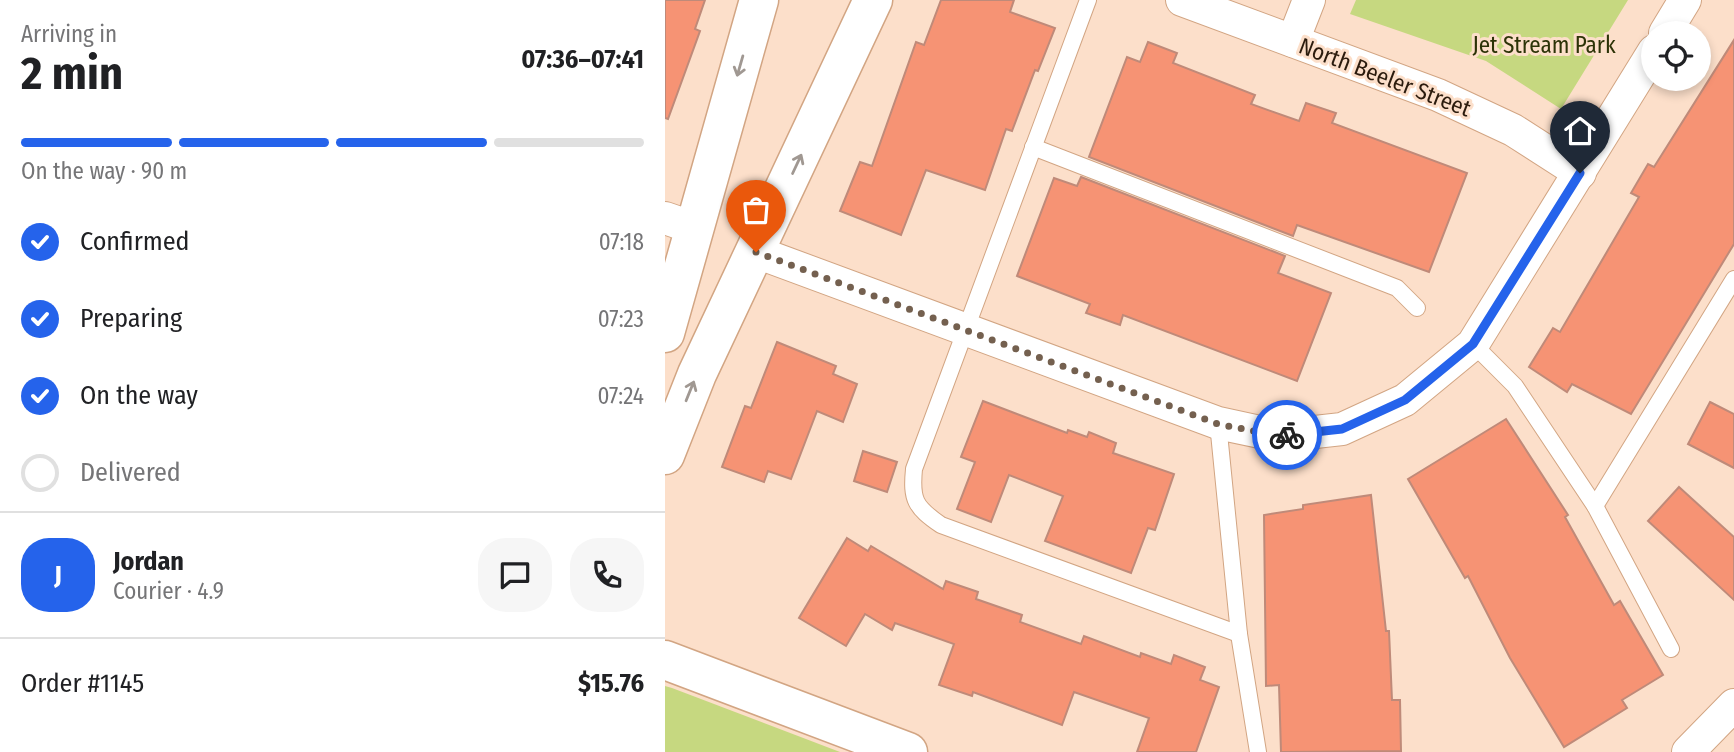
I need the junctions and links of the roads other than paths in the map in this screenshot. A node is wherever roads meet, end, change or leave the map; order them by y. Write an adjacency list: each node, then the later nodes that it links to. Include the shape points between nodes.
1 (759, 0): 12 (street, one-way to 12)
2 (873, 0): 13 (street, one-way to 2)
3 (1088, 0): 10 (lane)
4 (1182, 0): 8 (street, North Beeler Street)
5 (1308, 0): 8 (street)
6 (1685, 0): 7 (street)
7 (1672, 21)
8 (1293, 41): 11 (street, North Beeler Street, via 1438,95 1513,130)
9 (1641, 72): 11 (street)
10 (1033, 147): 15 (lane, via 1397,288); 16 (lane)
11 (1580, 173): 18 (street)
12 (679, 223): 17 (street)
13 (756, 252): 16 (street); 20 (street, one-way to 13, via 697,374)
14 (1734, 279): 21 (lane)
15 (1417, 308)
16 (964, 329): 19 (street); 22 (lane, via 914,469 912,494 922,512 941,525)
17 (665, 333)
18 (1473, 344): 19 (street, via 1405,400 1342,429 1279,436); 21 (lane, via 1515,386)
19 (1218, 424): 22 (lane)
20 (665, 455)
21 (1595, 506): 23 (lane)
22 (1239, 634): 27 (lane)
23 (1671, 649)
24 (665, 660): 26 (street)
25 (1734, 705): 28 (street)
26 (908, 752)
27 (1258, 752)
28 (1688, 752)

